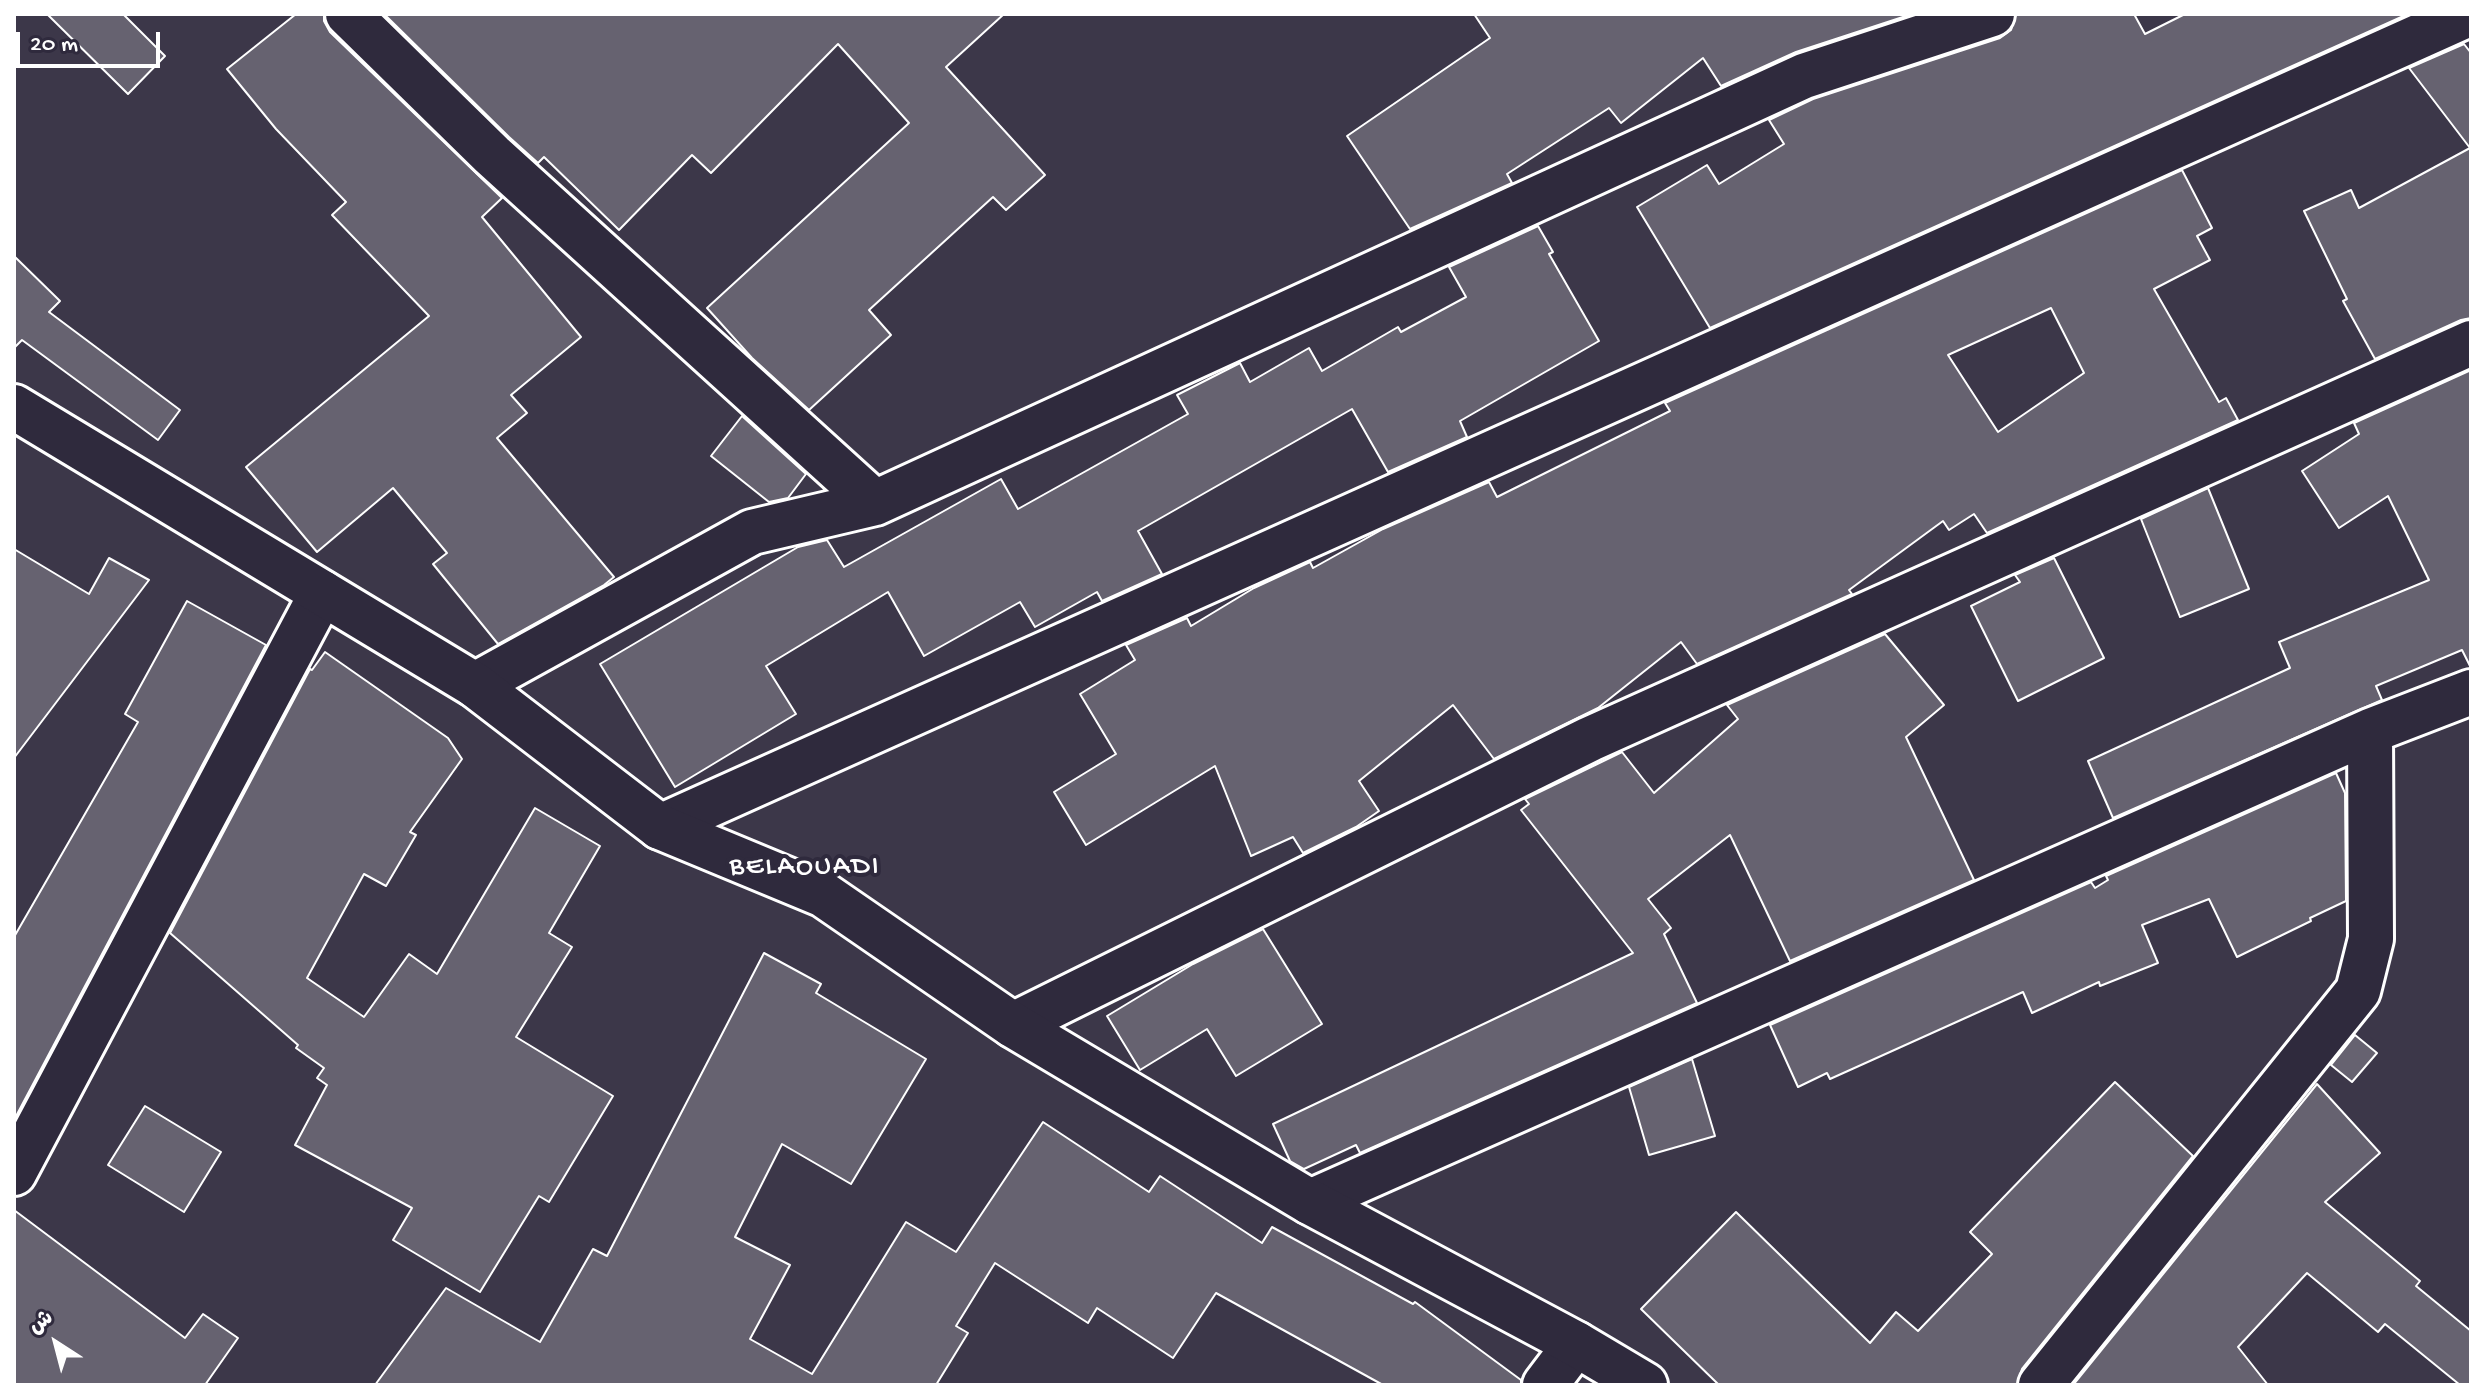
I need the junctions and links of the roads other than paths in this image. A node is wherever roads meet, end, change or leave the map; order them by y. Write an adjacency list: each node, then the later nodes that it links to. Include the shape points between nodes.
1 (348, 14): 6 (street, via 492,155)
2 (1992, 14): 6 (street, via 1804,76)
3 (2469, 14): 11 (street)
4 (2471, 343): 12 (street, via 1590,739)
5 (14, 407): 7 (street)
6 (875, 503): 8 (street, via 752,532)
7 (322, 593): 8 (street); 13 (street)
8 (475, 685): 11 (street)
9 (2471, 692): 10 (street)
10 (2370, 731): 14 (street); 18 (street, via 2371,939 2358,991)
11 (660, 827): 12 (street, via 824,895)
12 (1013, 1025): 14 (street)
13 (14, 1173)
14 (1310, 1202): 15 (street)
15 (1576, 1344): 16 (street); 17 (street)
16 (1545, 1385)
17 (1645, 1385)
18 (2041, 1385)

